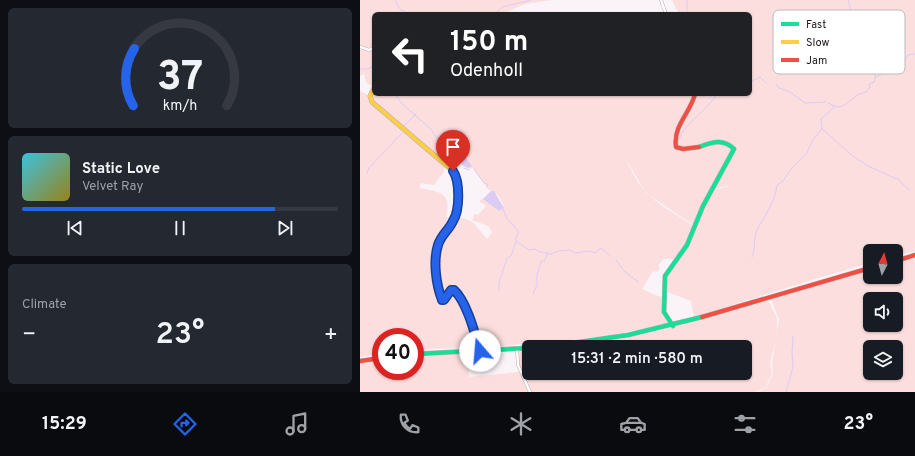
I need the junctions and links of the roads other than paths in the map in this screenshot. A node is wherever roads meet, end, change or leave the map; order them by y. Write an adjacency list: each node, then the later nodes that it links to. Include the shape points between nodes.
1 (661, 0): 2 (street)
2 (665, 12)
3 (360, 47): 4 (street)
4 (372, 49)
5 (372, 92): 14 (street, via 372,102 454,172 459,189 456,216 437,247 436,273 442,300 451,290 460,297)
6 (695, 96): 10 (street, via 692,106 676,130 676,147 682,151 692,150 709,142 722,141 734,149 703,206 687,245 665,276 664,312)
7 (915, 255): 8 (street)
8 (903, 259)
9 (863, 270): 10 (street)
10 (673, 326): 11 (street)
11 (601, 340)
12 (517, 349): 13 (street); 14 (street); 18 (street, via 518,365)
13 (522, 349)
14 (480, 351): 15 (street)
15 (424, 354)
16 (372, 359): 17 (street)
17 (360, 361)
18 (530, 392)

